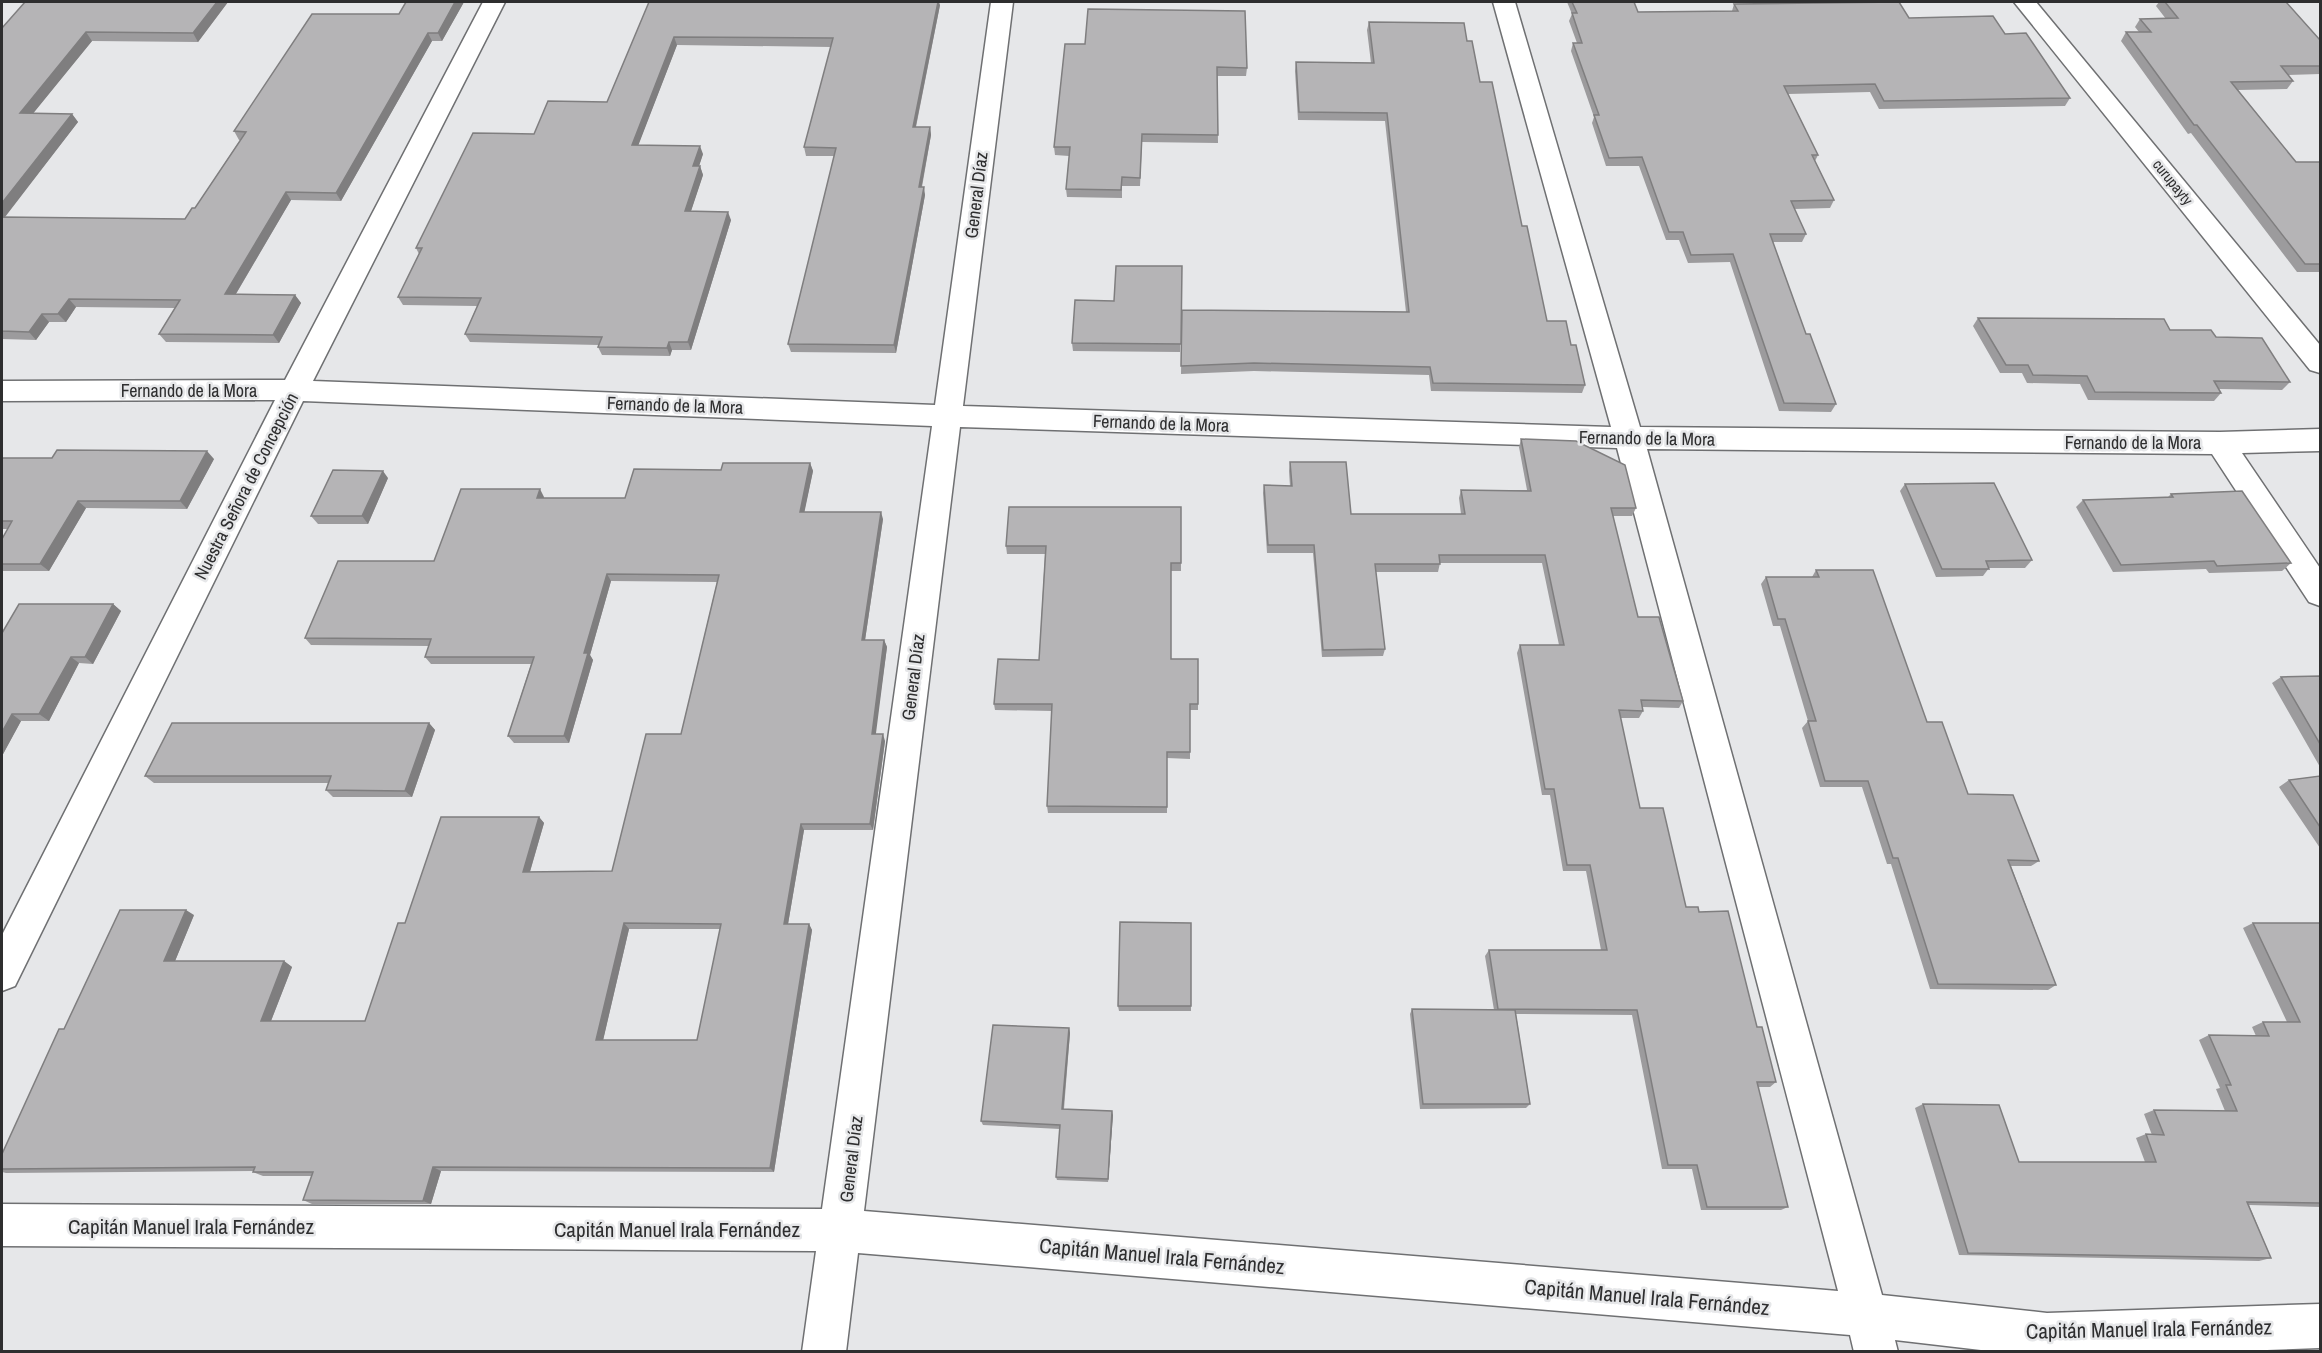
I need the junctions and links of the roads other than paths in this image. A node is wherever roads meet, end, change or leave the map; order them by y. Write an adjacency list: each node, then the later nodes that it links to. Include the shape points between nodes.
1 (494, 2): 6 (street, Nuestra Señora de Concepción)
2 (1002, 2): 8 (street, General Díaz)
3 (1504, 2): 9 (street)
4 (2025, 2): 5 (street, curupayty)
5 (2320, 363)
6 (294, 390): 7 (street, Fernando de la Mora); 8 (street, Fernando de la Mora); 13 (street, Nuestra Señora de Concepción)
7 (2, 391)
8 (947, 416): 9 (street, Fernando de la Mora); 15 (street, General Díaz)
9 (1629, 438): 11 (street, Fernando de la Mora); 17 (street)
10 (2320, 440): 11 (street, Fernando de la Mora)
11 (2220, 443): 12 (street)
12 (2320, 593)
13 (2, 973)
14 (2, 1225): 15 (street, Capitán Manuel Irala Fernández)
15 (841, 1230): 17 (street, Capitán Manuel Irala Fernández); 18 (street, General Díaz)
16 (2320, 1326): 17 (street, Capitán Manuel Irala Fernández, via 2048,1335)
17 (1871, 1333)
18 (824, 1352)

